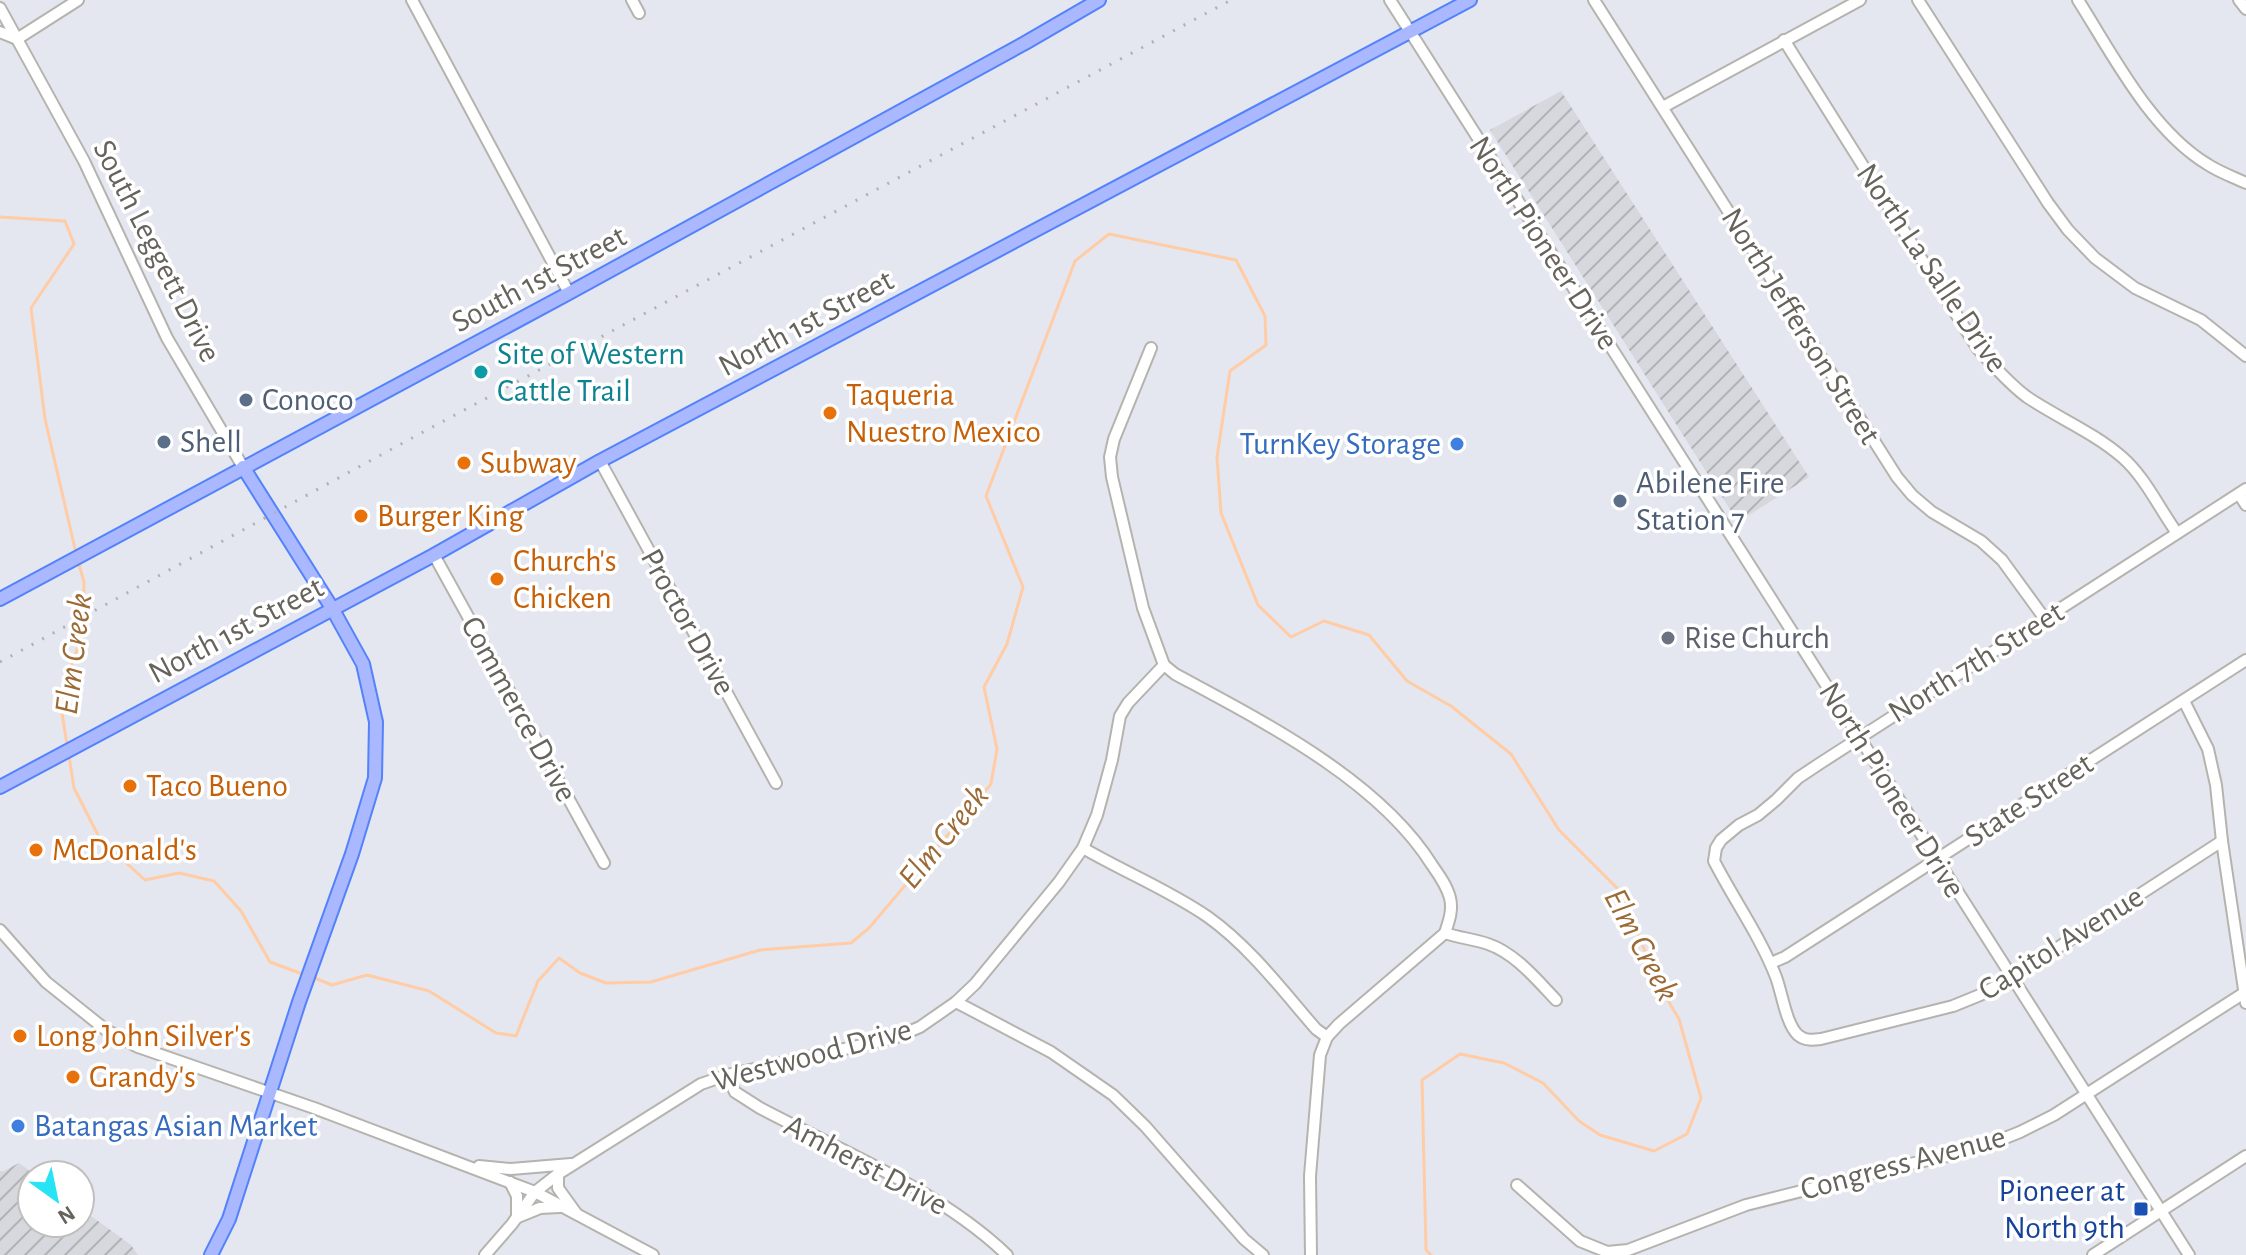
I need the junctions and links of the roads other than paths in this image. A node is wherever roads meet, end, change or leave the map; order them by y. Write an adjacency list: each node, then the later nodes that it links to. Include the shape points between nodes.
1 (78, 0): 17 (street)
2 (412, 0): 21 (street)
3 (632, 0): 14 (street)
4 (1099, 0): 21 (main road, South 1st Street)
5 (1390, 0): 16 (street, North Pioneer Drive)
6 (1470, 0): 16 (main road, North 1st Street)
7 (1594, 0): 19 (street, North Jefferson Street)
8 (1860, 0): 18 (street)
9 (1918, 0): 23 (street, via 2068,230 2135,288 2201,320)
10 (2078, 0): 20 (street, via 2166,129 2206,164)
11 (2239, 0): 13 (street)
12 (0, 8): 17 (street, South Leggett Drive)
13 (2246, 9)
14 (639, 13)
15 (0, 32): 17 (street)
16 (1409, 33): 24 (main road, North 1st Street); 36 (street, North Pioneer Drive)
17 (17, 39): 25 (street, South Leggett Drive, via 84,161 167,338)
18 (1784, 40): 19 (street); 28 (street, North La Salle Drive, via 1978,349 2006,381 2124,459)
19 (1663, 107): 32 (street, North Jefferson Street, via 1897,477 1932,512 2002,560)
20 (2246, 183)
21 (569, 293): 25 (main road, South 1st Street)
22 (1151, 348): 34 (street, via 1110,457 1143,608)
23 (2246, 356)
24 (600, 461): 29 (main road, North 1st Street); 37 (street, Proctor Drive)
25 (243, 467): 30 (main road, South 1st Street); 31 (main road, South Leggett Drive)
26 (2242, 492): 27 (street); 28 (street, North 7th Street)
27 (2246, 505)
28 (2177, 533): 32 (street, North 7th Street)
29 (434, 555): 31 (main road, North 1st Street); 42 (street, Commerce Drive)
30 (0, 599)
31 (332, 608): 38 (main road, North 1st Street); 52 (main road, South Leggett Drive, via 363,664 371,695 375,778)
32 (2045, 619): 36 (street, North 7th Street)
33 (2246, 660): 35 (street, State Street)
34 (1164, 665): 40 (street, Westwood Drive, via 1120,716 1104,794); 44 (street, via 1313,753 1403,825 1450,897 1452,914)
35 (2184, 701): 39 (street, via 2208,749); 41 (street, State Street)
36 (1859, 737): 41 (street, North Pioneer Drive); 45 (street, North 7th Street, via 1798,778 1716,848 1714,861)
37 (776, 783)
38 (0, 787)
39 (2222, 841): 46 (street, Capitol Avenue); 47 (street)
40 (1083, 848): 49 (street, Westwood Drive); 50 (street, via 1210,918)
41 (1937, 860): 45 (street, State Street); 46 (street, North Pioneer Drive)
42 (604, 863)
43 (0, 930): 52 (street, via 46,982 106,1030 151,1052)
44 (1445, 933): 48 (street, via 1501,950); 50 (street)
45 (1771, 963): 46 (street, Capitol Avenue, via 1790,1024 1809,1040 1953,1006)
46 (2011, 978): 53 (street, North Pioneer Drive)
47 (2245, 998): 53 (street, Congress Avenue)
48 (1556, 1000)
49 (956, 1002): 51 (street, Westwood Drive, via 894,1038); 70 (street, via 1051,1052 1113,1095)
50 (1327, 1037): 71 (street, via 1320,1055 1310,1176)
51 (727, 1075): 55 (street, Westwood Drive, via 688,1091); 69 (street, Amherst Drive, via 735,1092 940,1202)
52 (269, 1093): 56 (street); 66 (main road, South Leggett Drive, via 229,1219)
53 (2086, 1095): 62 (street, North Pioneer Drive); 65 (street, Congress Avenue, via 1985,1146 1746,1205)
54 (2246, 1156): 62 (street)
55 (577, 1164): 56 (street, via 511,1169); 57 (street, Westwood Drive)
56 (465, 1165): 58 (street)
57 (558, 1174): 60 (street, Westwood Drive); 63 (street, via 561,1194)
58 (510, 1182): 60 (street); 64 (street, via 517,1196)
59 (1517, 1185): 65 (street, via 1580,1241 1607,1252)
60 (535, 1192): 61 (street); 64 (street, Westwood Drive)
61 (561, 1207): 63 (street); 64 (street, via 540,1208)
62 (2160, 1212): 72 (street); 73 (street, North Pioneer Drive)
63 (580, 1217): 68 (street)
64 (516, 1218): 67 (street, Westwood Drive)
65 (1629, 1253)
66 (211, 1255)
67 (485, 1255)
68 (653, 1255)
69 (1007, 1255)
70 (1263, 1255)
71 (1311, 1255)
72 (2093, 1255)
73 (2189, 1255)

